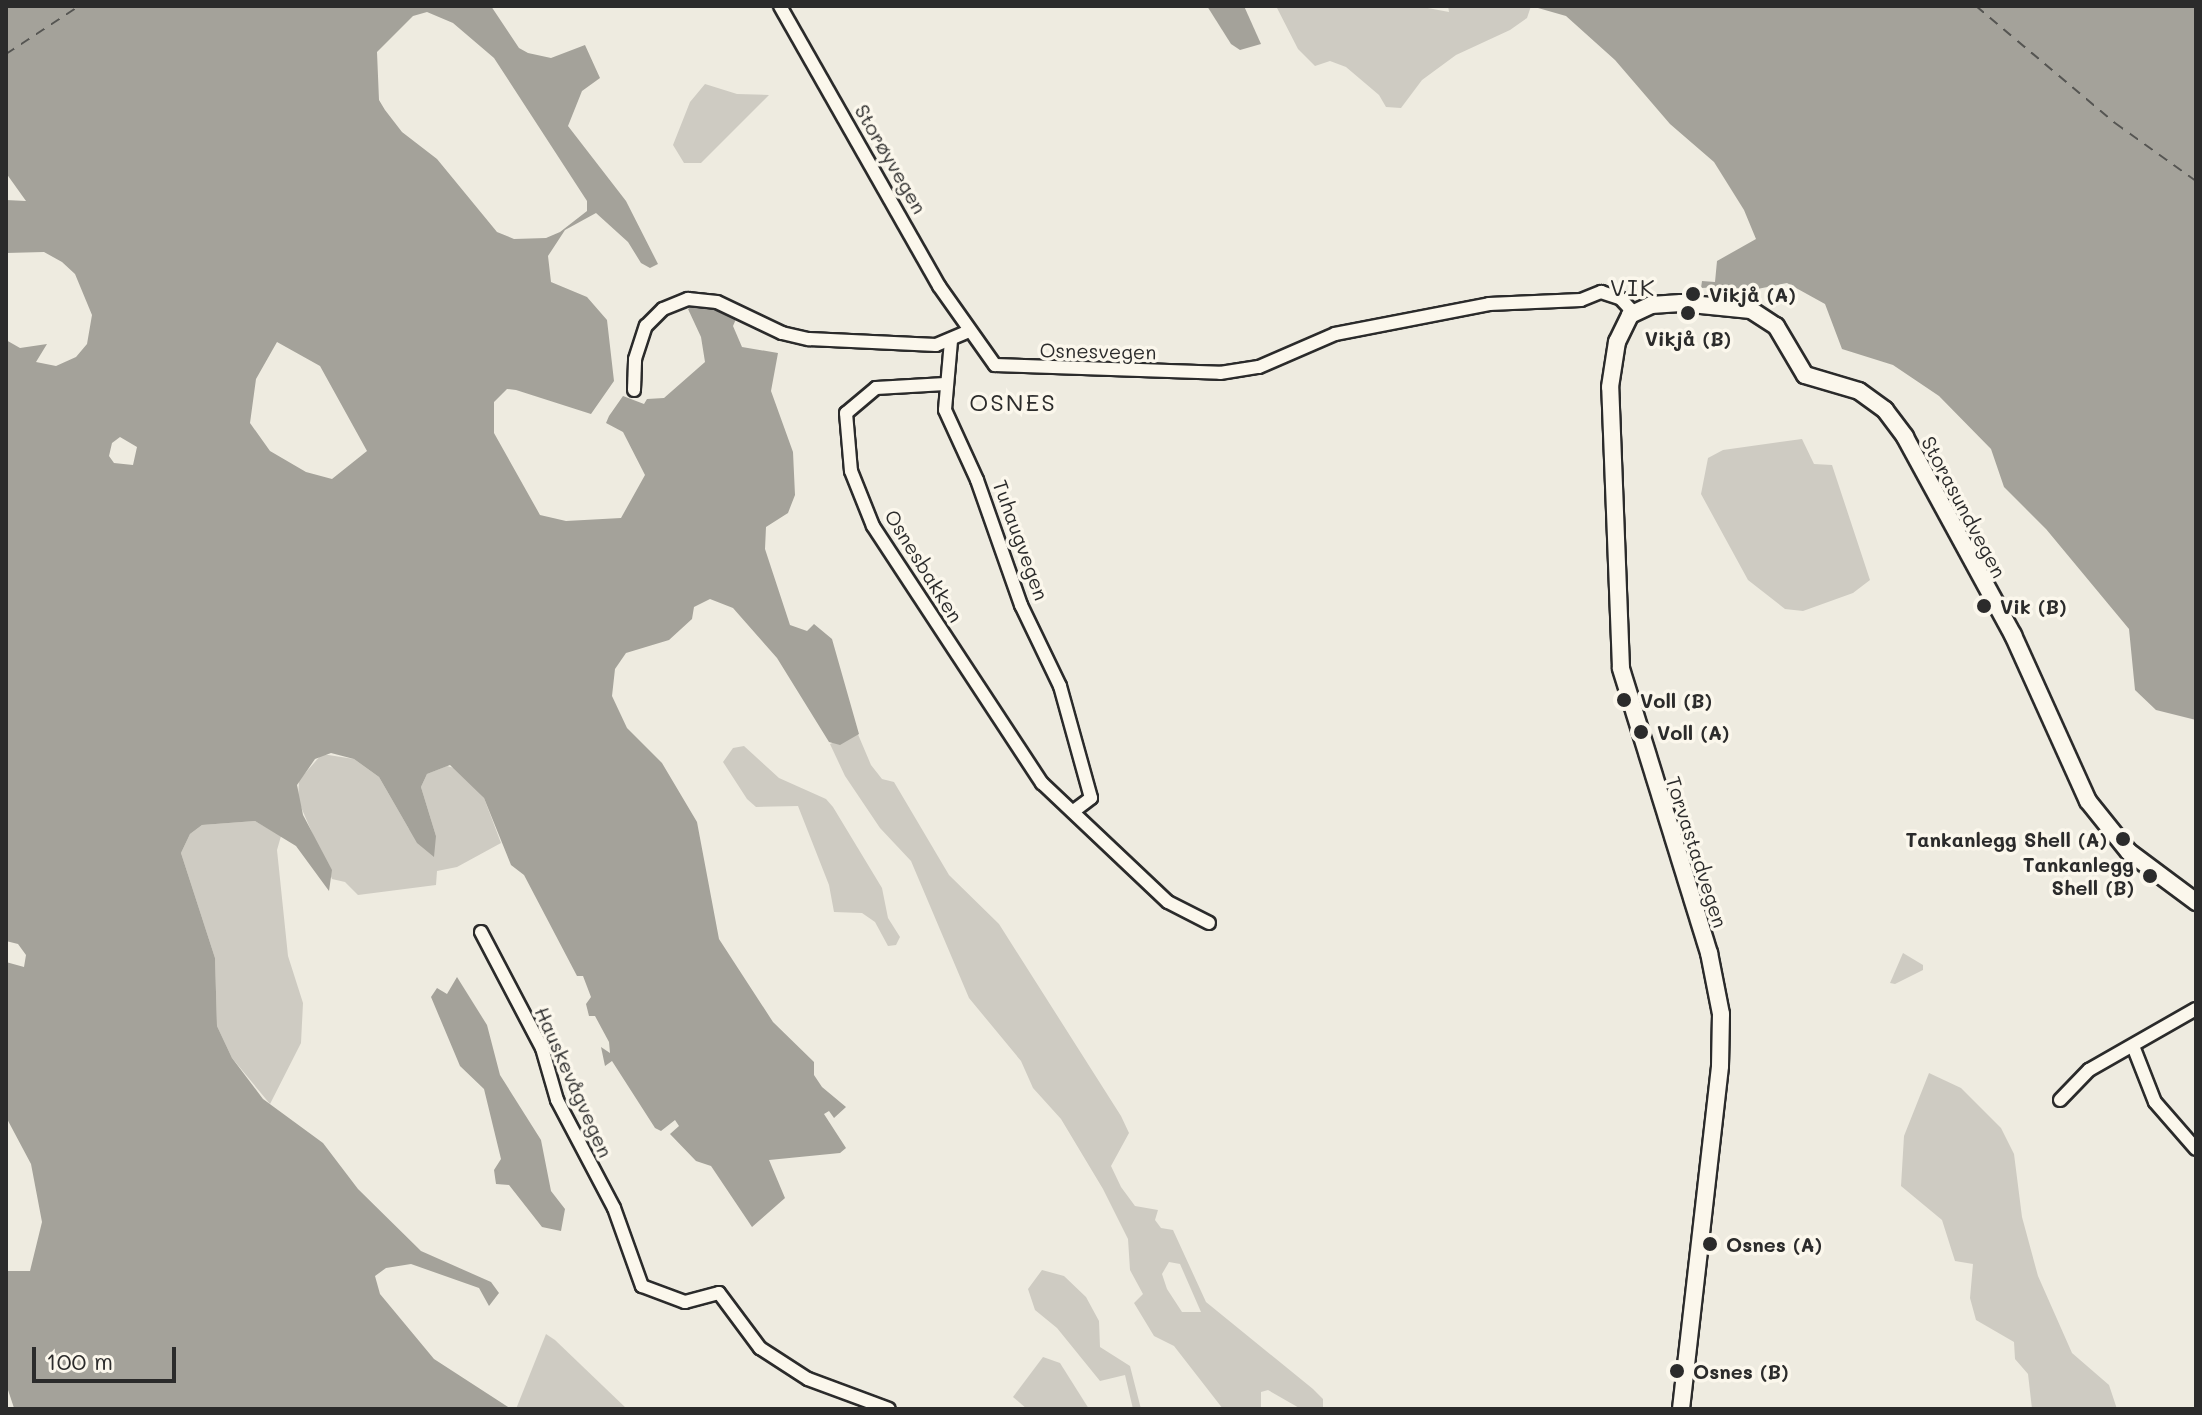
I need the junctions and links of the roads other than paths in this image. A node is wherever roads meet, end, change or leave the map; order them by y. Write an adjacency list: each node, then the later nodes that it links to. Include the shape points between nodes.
1 (780, 6): 3 (street, Storøyvegen)
2 (1633, 312): 3 (street, Osnesvegen, via 1620,298 1601,292 1581,300 1489,304 1335,334 1259,367 1220,373 1002,367 986,359); 8 (main road, Storasundvegen, via 1681,303 1751,310 1776,326 1805,375 1859,391 1885,410 1905,437 2013,635 2088,801 2129,852); 16 (main road, Torvastadvegen, via 1619,336 1610,387 1621,668 1709,953 1721,1022)
3 (969, 331): 4 (street)
4 (951, 341): 5 (street, Tuhaugvegen); 6 (street, via 809,339 782,333 717,302 688,299 663,309 646,326 635,359)
5 (945, 384): 7 (street, Tuhaugvegen, via 945,410 977,480 1021,605 1052,664 1091,798); 7 (street, Osnesbakken, via 876,388 853,402 844,425 851,471 873,526 947,641 1042,783)
6 (634, 390)
7 (1074, 811): 9 (street, Osnesbakken, via 1168,902)
8 (2196, 902)
9 (1209, 923)
10 (481, 932): 15 (street, Hauskevågvegen, via 542,1048 557,1100 614,1208 642,1286 671,1301 719,1293 760,1348 808,1379)
11 (2196, 1009): 12 (street)
12 (2133, 1046): 13 (street, via 2080,1076); 14 (street, via 2155,1102)
13 (2060, 1100)
14 (2196, 1149)
15 (889, 1409)
16 (1681, 1409)

